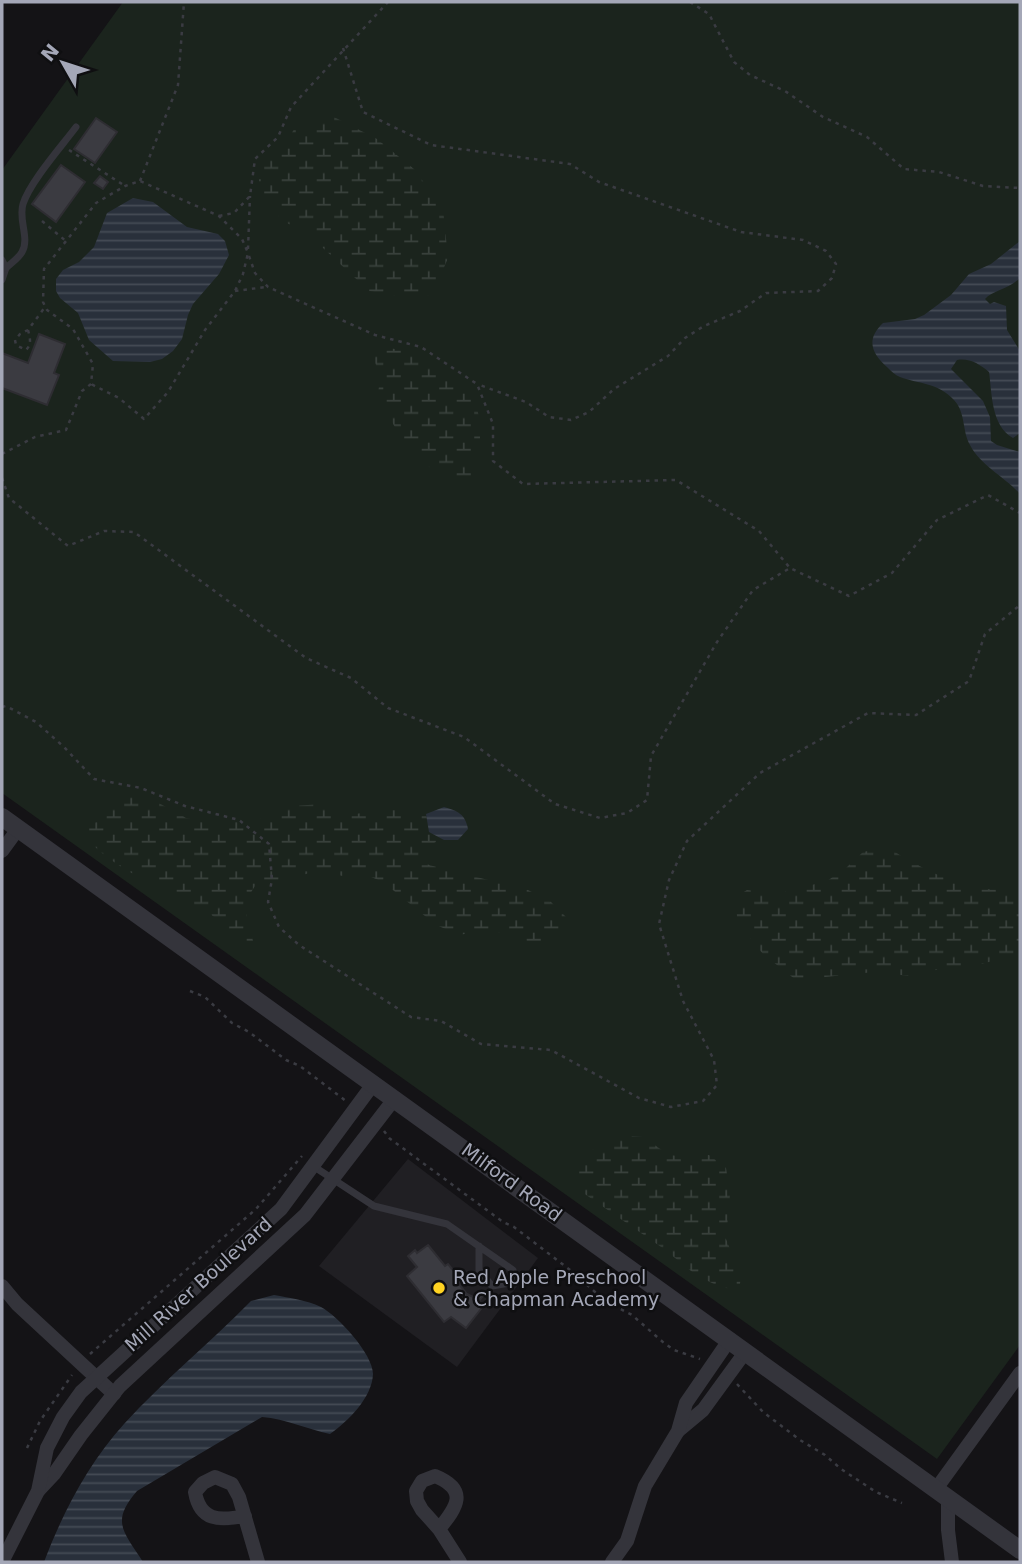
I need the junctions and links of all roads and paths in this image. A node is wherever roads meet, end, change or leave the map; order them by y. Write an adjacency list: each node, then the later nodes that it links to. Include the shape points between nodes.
1 (184, 2): 7 (path, via 178,85)
2 (388, 2): 4 (path)
3 (690, 2): 9 (path, via 709,14 734,62 750,75 867,137 904,169 939,172 984,186)
4 (343, 48): 10 (path, via 291,107 278,136 255,159); 23 (path, via 363,112 431,145 570,164 598,182 741,232 803,240 826,251 836,264 832,278 818,291 766,293 685,338 668,356 571,420 549,417 526,402)
5 (76, 127): 6 (lane)
6 (62, 146): 8 (path); 16 (lane, via 22,205 22,253)
7 (140, 181): 8 (path); 11 (path)
8 (125, 187): 13 (path, via 96,203)
9 (1020, 188)
10 (250, 196): 11 (path, via 234,213); 14 (path)
11 (219, 216): 14 (path, via 242,239)
12 (42, 221): 13 (path)
13 (67, 242): 20 (path, via 44,269)
14 (248, 253): 18 (path, via 255,273); 19 (path)
15 (2, 260): 16 (lane)
16 (6, 268): 17 (lane)
17 (2, 280)
18 (268, 287): 19 (path); 23 (path, via 374,335 421,347)
19 (235, 291): 22 (path, via 168,392 144,419)
20 (45, 307): 21 (path); 22 (path, via 73,329 93,364)
21 (28, 330): 21 (path, via 15,340 26,350 30,340)
22 (91, 384): 24 (path, via 82,391 66,430 35,437)
23 (477, 384): 27 (path, via 493,424 493,461 523,484 676,480 760,531)
24 (2, 454)
25 (2, 478): 27 (path, via 9,498 68,546 104,531 134,532 306,658 351,678 388,708 464,737 555,804 600,818 627,813 647,800 651,756 717,642 752,590)
26 (1020, 513): 27 (path, via 988,495 937,520 892,573 849,596)
27 (790, 568)
28 (1020, 606): 29 (path, via 985,634 969,681 916,715 868,713 760,773 687,841 669,880 659,924 682,1001 714,1060 717,1085 703,1101 671,1107 639,1098 551,1050 481,1044 441,1021 411,1017 299,945 279,927 268,902 272,879 269,844 239,820 141,788 94,779 36,722)
29 (2, 707)
30 (2, 817): 31 (street, Milford Road)
31 (18, 829): 32 (street); 34 (street, Milford Road)
32 (2, 851)
33 (190, 991): 36 (path, via 205,997 232,1023)
34 (374, 1083): 35 (street, Milford Road); 36 (street, Mill River Boulevard)
35 (395, 1098): 37 (street, Mill River Boulevard); 43 (street, Milford Road)
36 (355, 1108): 39 (street, Mill River Boulevard)
37 (376, 1124): 40 (street, Mill River Boulevard); 46 (path, via 605,1301 632,1315 674,1350)
38 (305, 1152): 45 (path, via 256,1209)
39 (313, 1166): 40 (lane); 48 (street, Mill River Boulevard, via 259,1231)
40 (332, 1180): 41 (lane, via 374,1206 447,1224); 50 (street, Mill River Boulevard, via 305,1216)
41 (478, 1247): 41 (lane, via 513,1270 510,1283 492,1286 479,1270)
42 (2, 1286): 45 (street)
43 (730, 1339): 44 (street, Milford Road); 46 (street)
44 (746, 1351): 49 (street); 54 (street, Milford Road)
45 (81, 1363): 48 (street); 52 (path, via 40,1421)
46 (711, 1366): 51 (street, via 686,1403)
47 (1020, 1373): 54 (street)
48 (96, 1377): 50 (street); 53 (street, Mill River Boulevard, via 63,1416 47,1448)
49 (727, 1377): 51 (street, via 703,1410); 55 (path, via 800,1440 876,1492)
50 (114, 1394): 53 (street, Mill River Boulevard)
51 (678, 1431): 62 (street, via 645,1486 627,1541)
52 (27, 1448)
53 (38, 1491): 59 (street, Mill River Boulevard)
54 (942, 1493): 58 (street, Milford Road); 63 (street)
55 (902, 1503)
56 (245, 1516): 60 (street)
57 (439, 1529): 61 (street)
58 (1020, 1550)
59 (2, 1562)
60 (258, 1562)
61 (460, 1562)
62 (612, 1562)
63 (952, 1562)

